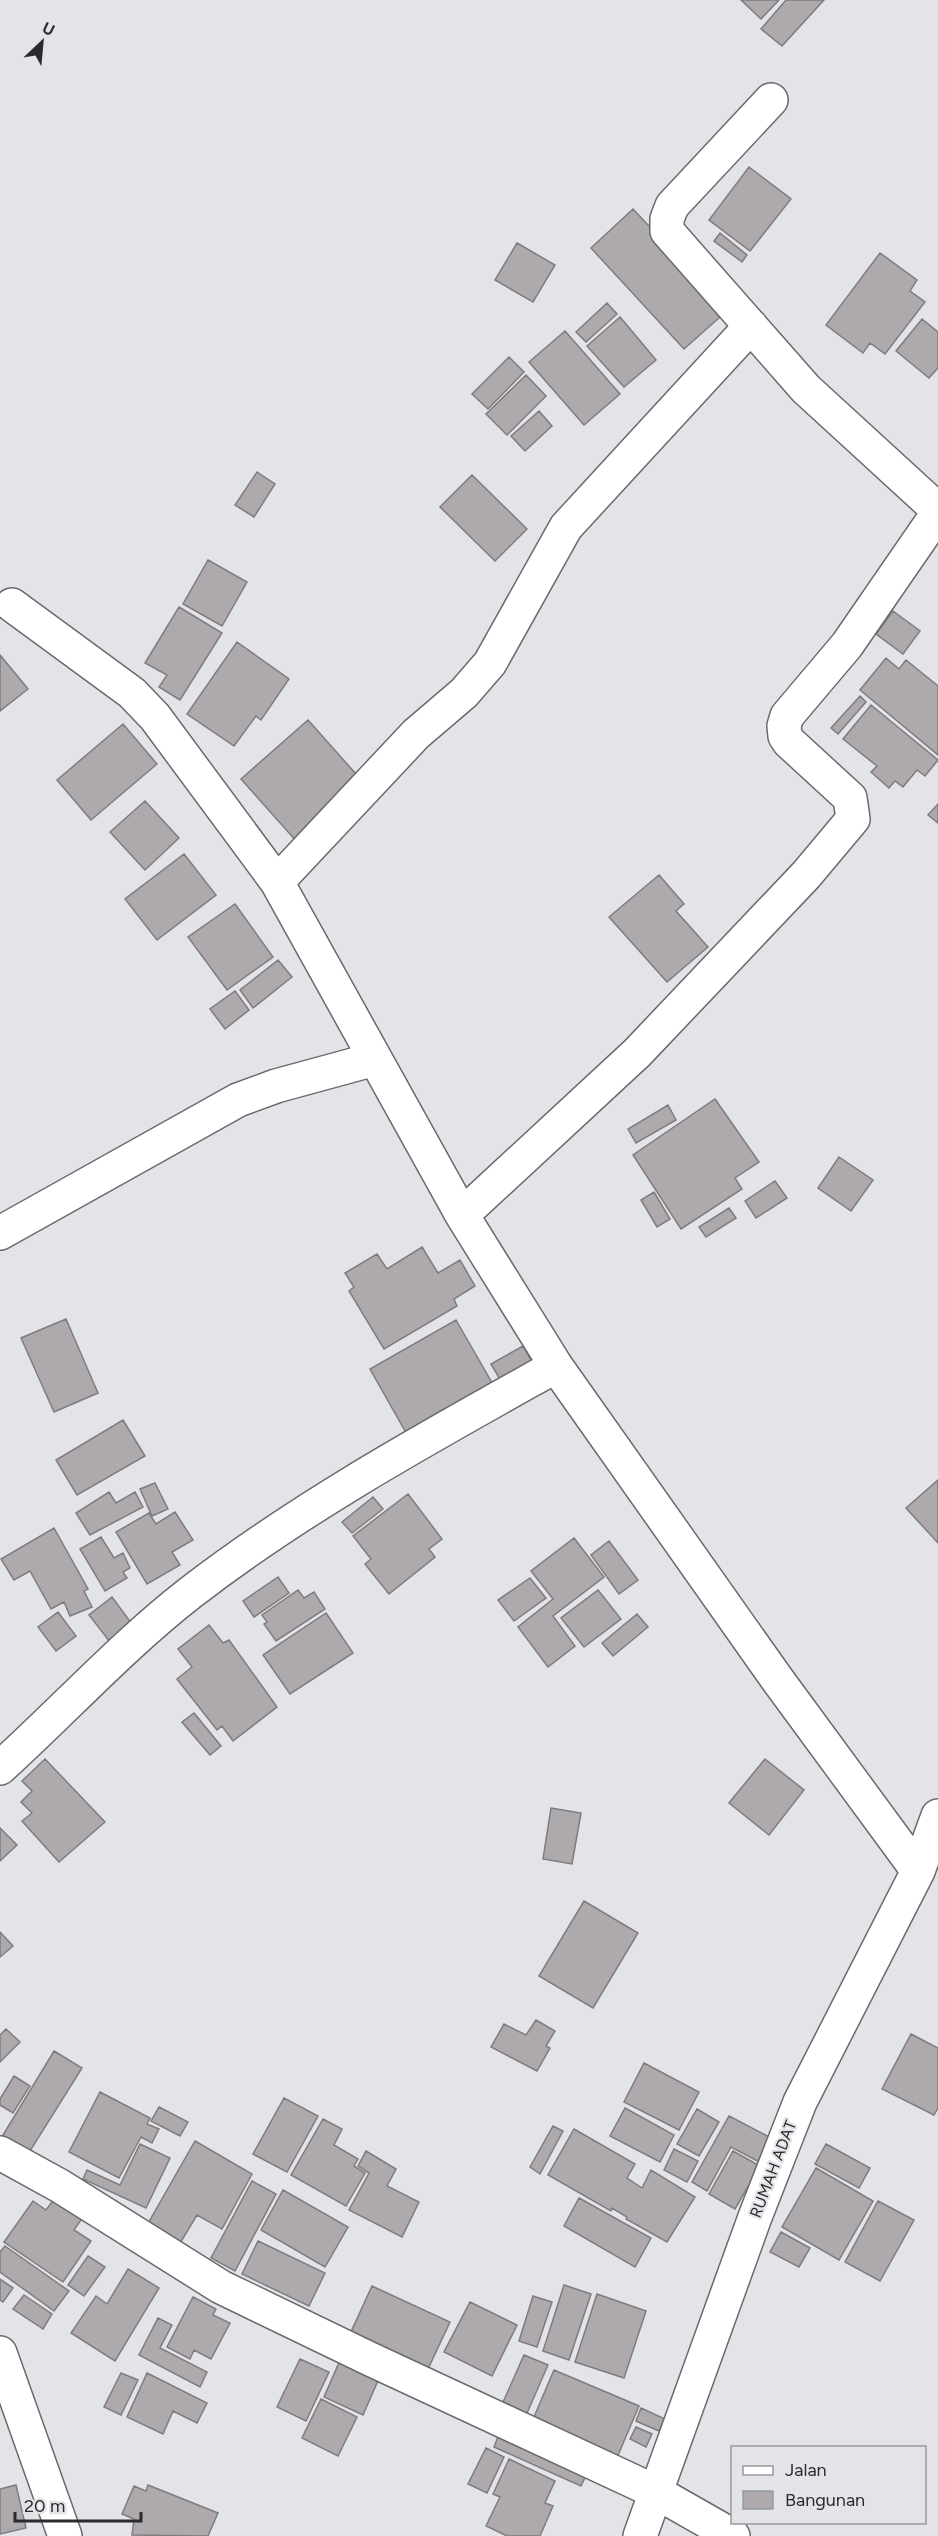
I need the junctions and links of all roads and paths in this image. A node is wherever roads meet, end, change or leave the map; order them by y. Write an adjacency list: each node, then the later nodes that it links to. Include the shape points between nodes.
1 (771, 100): 2 (street, via 672,207 667,219 667,231 678,246)
2 (752, 326): 3 (street, via 806,389); 5 (street, via 566,527 490,663 464,693 416,734)
3 (938, 511): 7 (street, via 848,645 792,708 784,726 789,742 850,798 853,819 806,875 637,1053)
4 (12, 605): 5 (street, via 132,693 155,717)
5 (277, 882): 6 (street)
6 (375, 1059): 7 (street); 8 (street, via 238,1100)
7 (462, 1215): 9 (street)
8 (0, 1233)
9 (556, 1366): 10 (street, via 387,1460 232,1562 132,1641); 12 (street)
10 (0, 1768)
11 (938, 1816): 12 (street, RUMAH ADAT)
12 (918, 1871): 15 (street, RUMAH ADAT, via 800,2102)
13 (0, 2153): 15 (street, via 221,2287)
14 (0, 2353): 16 (street)
15 (654, 2491): 17 (street, RUMAH ADAT); 18 (street)
16 (56, 2534)
17 (640, 2536)
18 (733, 2536)

